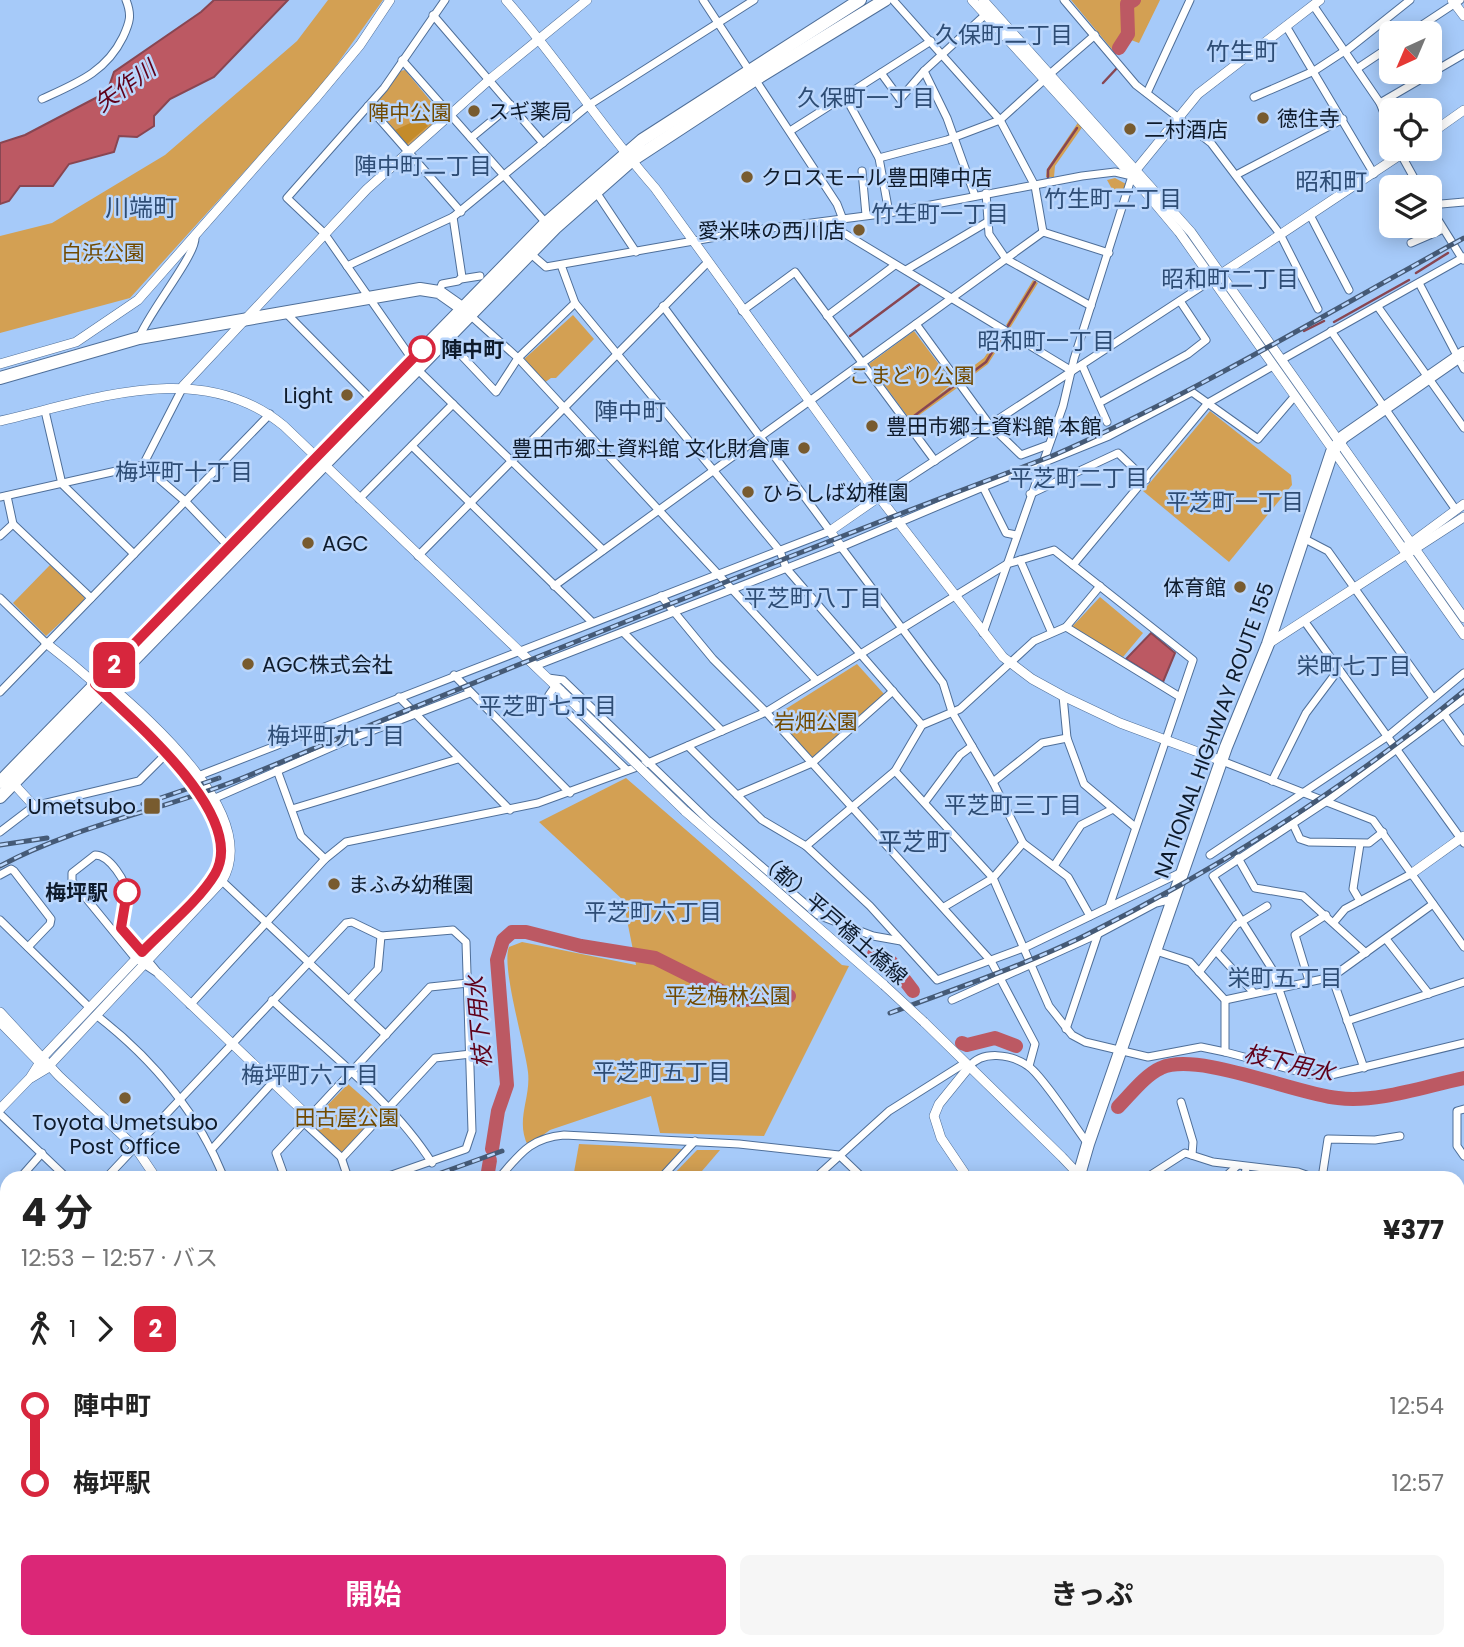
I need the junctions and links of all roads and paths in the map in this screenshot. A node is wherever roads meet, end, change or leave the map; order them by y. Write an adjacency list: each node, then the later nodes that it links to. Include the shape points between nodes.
1 (126, 0): 43 (street, via 131,21 113,58)
2 (390, 0): 86 (street, via 347,61)
3 (445, 0): 19 (street)
4 (506, 0): 25 (street)
5 (587, 0): 25 (street)
6 (703, 0): 22 (street)
7 (754, 0): 22 (street)
8 (860, 0): 36 (highway)
9 (885, 0): 36 (highway)
10 (893, 0): 26 (street)
11 (972, 0): 18 (street)
12 (983, 0): 37 (street)
13 (1065, 0): 24 (street)
14 (1190, 0): 39 (street)
15 (1410, 0): 27 (street)
16 (1455, 1): 20 (street); 21 (street)
17 (1317, 3): 23 (street); 27 (street)
18 (986, 13): 28 (street); 37 (street)
19 (433, 15): 31 (street); 38 (street)
20 (1464, 16)
21 (1427, 21)
22 (718, 23): 36 (street); 46 (street)
23 (1286, 26): 34 (street); 50 (street)
24 (1095, 35): 37 (street); 39 (street)
25 (539, 37): 38 (street); 46 (street)
26 (931, 41): 28 (street); 35 (street)
27 (1345, 51): 32 (street); 34 (street)
28 (942, 54): 33 (street); 52 (street)
29 (1379, 54): 32 (street)
30 (1464, 54): 42 (street)
31 (402, 60): 47 (street); 49 (street)
32 (1358, 68): 44 (street)
33 (924, 71): 35 (street, via 900,99); 55 (street)
34 (1314, 71): 41 (street); 51 (street)
35 (881, 73): 40 (street)
36 (753, 75): 54 (street); 59 (highway)
37 (1048, 76): 52 (street); 63 (street)
38 (489, 80): 45 (street); 49 (street)
39 (1147, 93): 50 (street)
40 (845, 96): 54 (street); 60 (street)
41 (1254, 97)
42 (1389, 98)
43 (43, 99)
44 (1379, 101)
45 (511, 105): 56 (street); 57 (street)
46 (589, 105): 57 (street); 59 (street)
47 (368, 106): 58 (street); 84 (street, via 286,198)
48 (1464, 110): 53 (street)
49 (450, 114): 56 (street); 58 (street)
50 (1178, 115): 63 (street); 65 (street, via 1211,144)
51 (1343, 119): 64 (street); 65 (street)
52 (1000, 120): 55 (street); 67 (street)
53 (1442, 126)
54 (790, 131): 78 (street)
55 (954, 137): 60 (street); 70 (street)
56 (471, 138): 66 (street)
57 (543, 143): 66 (street)
58 (408, 151): 73 (street); 84 (street)
59 (628, 157): 68 (highway); 80 (highway); 88 (street)
60 (879, 158): 74 (street)
61 (1390, 161): 64 (street)
62 (862, 171): 75 (street)
63 (1135, 172): 67 (street); 92 (street); 101 (street)
64 (1374, 174): 76 (street)
65 (1236, 175): 85 (street)
66 (504, 176): 73 (street); 80 (street)
67 (1035, 186): 69 (street); 83 (street)
68 (596, 192): 90 (street); 91 (highway)
69 (986, 193): 70 (street); 79 (street)
70 (975, 196): 74 (street)
71 (1464, 202): 72 (street)
72 (1442, 205)
73 (461, 212): 77 (street)
74 (889, 213): 75 (street)
75 (866, 215): 78 (street)
76 (1310, 215): 85 (street); 104 (street)
77 (453, 217): 98 (street); 102 (street)
78 (842, 217): 81 (street)
79 (989, 221): 94 (street, via 989,234); 99 (street)
80 (546, 223): 116 (highway)
81 (827, 223): 88 (street); 97 (street)
82 (1442, 231): 93 (street)
83 (1043, 232): 92 (street); 94 (street)
84 (324, 233): 98 (street); 118 (street)
85 (1280, 234): 101 (street); 113 (street)
86 (195, 236): 121 (street, via 193,251 151,311); 126 (street, via 145,293 94,332 76,342)
87 (1423, 238): 89 (street)
88 (691, 241): 90 (street); 95 (street)
89 (1411, 243)
90 (636, 252): 96 (street)
91 (530, 253): 96 (street, via 547,267); 116 (highway)
92 (1109, 253): 111 (street)
93 (1463, 258): 103 (street)
94 (1006, 259): 107 (street); 111 (street)
95 (707, 263): 110 (street); 114 (street)
96 (561, 265): 109 (street)
97 (895, 265): 99 (street); 117 (street)
98 (347, 266): 106 (street)
99 (906, 270): 107 (street)
100 (480, 276): 102 (street)
101 (1217, 276): 108 (street); 128 (street)
102 (461, 279): 105 (street, via 442,284)
103 (1419, 283): 112 (street); 125 (street)
104 (1349, 290)
105 (439, 292): 106 (highway, via 420,289); 116 (highway)
106 (369, 298): 115 (highway); 129 (street)
107 (951, 299): 119 (street); 131 (street)
108 (1180, 301): 130 (street); 138 (street, via 1206,340)
109 (575, 303): 123 (street); 124 (street)
110 (663, 306): 123 (street); 150 (street)
111 (1091, 306): 131 (street)
112 (1378, 307): 120 (street); 132 (street)
113 (1318, 309)
114 (742, 311): 117 (street, via 795,272); 137 (street)
115 (285, 312): 118 (highway); 136 (street)
116 (467, 312): 122 (highway); 124 (street); 129 (highway)
117 (827, 316): 127 (street)
118 (246, 318): 121 (highway); 134 (street)
119 (916, 324): 127 (street); 147 (street)
120 (1331, 331): 128 (street); 142 (street)
121 (139, 338): 133 (highway)
122 (447, 340): 124 (street, via 496,392); 129 (highway)
123 (616, 355): 141 (street); 160 (street)
124 (518, 358): 141 (street)
125 (1462, 360): 132 (highway)
126 (0, 363)
127 (862, 363): 137 (street); 157 (street)
128 (1277, 363): 135 (street); 140 (street); 153 (street)
129 (415, 364): 136 (highway); 139 (street); 155 (highway)
130 (1082, 365): 131 (street); 138 (street)
131 (1072, 371): 147 (street); 151 (street)
132 (1429, 377): 142 (highway); 148 (street)
133 (0, 378)
134 (183, 386): 143 (street, （都）平戸橋土橋線, via 136,390); 144 (street, （都）平戸橋土橋線, via 239,398); 158 (street)
135 (1294, 397): 140 (street, via 1258,439); 153 (street)
136 (372, 400): 155 (highway)
137 (810, 400): 150 (street); 166 (street)
138 (1099, 403): 146 (street)
139 (453, 404): 152 (street); 156 (street)
140 (1208, 404): 149 (street, via 1192,392); 161 (street)
141 (564, 408): 156 (street); 170 (street)
142 (1385, 408): 153 (highway); 171 (street)
143 (45, 411): 145 (street, （都）平戸橋土橋線); 162 (street)
144 (270, 414): 155 (street, （都）平戸橋土橋線); 168 (street)
145 (0, 421)
146 (1108, 422)
147 (989, 424): 151 (street, via 1021,455); 157 (street)
148 (1464, 428)
149 (1111, 435): 154 (street); 159 (street)
150 (759, 437): 160 (street); 174 (street)
151 (1048, 445): 159 (street)
152 (412, 446): 167 (street); 169 (street)
153 (1336, 447): 177 (highway, NATIONAL HIGHWAY ROUTE 155); 180 (street)
154 (1118, 453): 161 (street); 164 (street)
155 (321, 461): 167 (street, （都）平戸橋土橋線); 178 (highway); 219 (highway)
156 (512, 461): 169 (street); 181 (street)
157 (936, 461): 166 (street)
158 (143, 465): 162 (street); 168 (street)
159 (1041, 465): 163 (street); 164 (street)
160 (713, 470): 170 (street); 182 (street)
161 (1146, 480): 187 (street)
162 (62, 484): 165 (street); 183 (street)
163 (983, 487): 172 (street); 175 (street, via 1006,533)
164 (1030, 494): 175 (street)
165 (4, 497): 173 (street)
166 (880, 497): 172 (street); 174 (street)
167 (359, 499): 184 (street, （都）平戸橋土橋線)
168 (186, 502): 178 (street); 183 (street)
169 (470, 502): 184 (street); 190 (street)
170 (660, 510): 181 (street); 189 (street)
171 (1462, 515): 180 (street)
172 (900, 521): 179 (street); 194 (street)
173 (13, 524): 176 (street); 197 (street)
174 (830, 531): 179 (street); 182 (street)
175 (1016, 535): 186 (street)
176 (0, 536)
177 (1303, 538): 193 (street, via 1325,548); 209 (highway, NATIONAL HIGHWAY ROUTE 155)
178 (229, 547): 219 (highway)
179 (841, 547): 188 (street); 203 (street)
180 (1409, 549): 193 (street); 199 (street); 207 (street)
181 (603, 550): 190 (street)
182 (780, 551): 188 (street); 189 (street)
183 (134, 554): 197 (street)
184 (418, 556): 210 (street, （都）平戸橋土橋線)
185 (1020, 560): 186 (street); 187 (street, via 1054,551); 204 (street)
186 (1007, 564): 194 (street); 206 (street)
187 (1073, 565): 191 (street)
188 (786, 568): 192 (street); 211 (street)
189 (719, 573): 192 (street); 195 (street)
190 (554, 586): 200 (street)
191 (1100, 586): 202 (street); 226 (street, via 1193,660)
192 (732, 588): 198 (street); 218 (street)
193 (1354, 589): 201 (street); 227 (street)
194 (953, 595): 203 (street); 206 (street)
195 (661, 596): 198 (street); 200 (street)
196 (0, 598): 208 (street)
197 (91, 598): 208 (street)
198 (675, 613): 205 (street); 229 (street)
199 (1464, 618)
200 (592, 622): 210 (street)
201 (1305, 622): 209 (street); 214 (street)
202 (1066, 627): 204 (street); 226 (street)
203 (901, 628): 211 (street); 230 (street, via 943,682)
204 (1051, 631): 212 (street)
205 (624, 634): 213 (street); 234 (street)
206 (982, 634): 212 (street)
207 (1464, 635)
208 (46, 643): 219 (street); 220 (street)
209 (1268, 644): 244 (highway, NATIONAL HIGHWAY ROUTE 155)
210 (521, 652): 213 (street, （都）平戸橋土橋線); 216 (street)
211 (860, 653): 218 (street); 222 (street)
212 (1010, 664): 224 (street); 230 (street)
213 (535, 666): 217 (street, （都）平戸橋土橋線)
214 (1339, 669): 235 (street); 252 (street, via 1306,713)
215 (1464, 673): 227 (street)
216 (454, 675): 223 (street); 225 (street)
217 (547, 678): 221 (street, （都）平戸橋土橋線); 245 (street, via 563,680)
218 (816, 680): 229 (street)
219 (99, 683): 242 (street); 250 (street, via 174,748); 251 (highway)
220 (1, 688)
221 (558, 688): 248 (street, via 550,695); 336 (street, （都）平戸橋土橋線, bridge, via 685,811 884,985)
222 (893, 691): 233 (street); 246 (street)
223 (470, 693): 231 (street); 254 (street)
224 (1063, 696): 236 (street); 237 (street)
225 (399, 697): 231 (street); 250 (street)
226 (1180, 697): 237 (street)
227 (1433, 698): 235 (street)
228 (1464, 699): 232 (street)
229 (766, 712): 234 (street); 246 (street)
230 (953, 712): 233 (street); 240 (street)
231 (413, 714): 243 (street); 247 (street)
232 (1444, 714): 238 (street); 241 (street)
233 (922, 725): 249 (street)
234 (722, 731): 239 (street)
235 (1388, 736): 241 (street); 255 (street)
236 (1067, 738): 253 (street, via 1042,743); 264 (street, via 1084,784)
237 (1166, 741): 244 (street); 267 (street)
238 (1464, 742)
239 (688, 746): 245 (street); 256 (street)
240 (972, 746): 253 (street); 260 (street)
241 (1398, 750): 259 (street); 270 (street)
242 (166, 754): 261 (street, via 139,781); 305 (street, via 203,799 222,849 209,882)
243 (458, 759): 263 (street); 265 (street)
244 (1222, 761): 252 (street); 278 (highway, NATIONAL HIGHWAY ROUTE 155)
245 (649, 763): 248 (street); 298 (street, via 818,915)
246 (812, 763): 256 (street); 262 (street)
247 (278, 770): 258 (street); 263 (street)
248 (627, 770): 254 (street)
249 (895, 771): 260 (street); 262 (street)
250 (198, 776): 258 (street)
251 (5, 778): 257 (highway); 261 (street)
252 (1272, 781): 255 (street)
253 (993, 782): 271 (street)
254 (570, 793): 265 (street)
255 (1304, 793): 259 (street); 274 (street)
256 (737, 795): 273 (street, via 762,820)
257 (0, 797)
258 (213, 799): 282 (street, via 231,837 229,866)
259 (1327, 801): 266 (street); 269 (street, via 1373,820)
260 (925, 802): 281 (street)
261 (34, 806): 268 (street)
262 (854, 808): 273 (street); 286 (street)
263 (292, 809): 276 (street, via 302,836)
264 (1112, 809): 267 (street); 277 (street, via 1081,825)
265 (510, 810): 276 (street, via 355,838)
266 (1293, 824): 272 (street, via 1300,839 1309,842); 275 (street)
267 (1135, 827): 287 (street)
268 (0, 832)
269 (1383, 832): 272 (street); 279 (street)
270 (1463, 839): 279 (street)
271 (1023, 843): 277 (street); 281 (street)
272 (1360, 844): 284 (street, via 1353,889)
273 (806, 846): 298 (street)
274 (1210, 855)
275 (1238, 858): 289 (street, via 1255,888 1303,896); 294 (street, via 1213,876)
276 (325, 859): 292 (street)
277 (1054, 866): 290 (street, via 1068,877)
278 (1184, 871): 283 (highway, NATIONAL HIGHWAY ROUTE 155); 287 (street)
279 (1411, 874): 284 (street); 285 (street)
280 (0, 875): 299 (street, via 11,869 51,919)
281 (993, 878): 286 (street); 300 (street)
282 (222, 881): 292 (street); 305 (street)
283 (1173, 899): 295 (street, via 1156,903); 302 (highway, NATIONAL HIGHWAY ROUTE 155)
284 (1360, 901): 293 (street, via 1345,909)
285 (1433, 904): 297 (street); 301 (street)
286 (944, 906): 307 (street)
287 (1109, 906): 290 (street)
288 (1267, 906): 294 (street)
289 (1326, 915): 293 (street); 313 (street, via 1295,936)
290 (1090, 916): 300 (street)
291 (0, 920): 299 (street)
292 (267, 921): 306 (street); 323 (street)
293 (1335, 922): 304 (street)
294 (1242, 923): 303 (street); 316 (street, via 1272,969)
295 (1098, 934): 308 (street); 328 (street)
296 (381, 936): 306 (street, via 346,923); 315 (street, via 453,930 465,938); 320 (street, via 378,969)
297 (1386, 939): 304 (street); 318 (street)
298 (901, 942): 307 (street, via 937,980)
299 (28, 947): 325 (street)
300 (1026, 947): 307 (street); 308 (street)
301 (1464, 947)
302 (1156, 951): 309 (street, via 1190,962); 332 (highway, NATIONAL HIGHWAY ROUTE 155)
303 (1216, 951): 309 (street); 317 (street)
304 (1366, 953): 311 (street)
305 (142, 958): 305 (street, via 72,881 77,866 95,855 110,862 127,892 121,928); 310 (street); 325 (street)
306 (308, 961): 319 (street); 320 (street)
307 (991, 961): 312 (street)
308 (1033, 963): 312 (street); 328 (street, via 1049,1006)
309 (1199, 972): 322 (street)
310 (159, 974): 323 (street)
311 (1332, 977): 313 (street); 326 (street)
312 (1002, 978): 321 (street); 337 (street, via 1035,1044)
313 (1309, 981): 316 (street)
314 (1464, 982): 318 (street)
315 (468, 983): 329 (street, via 430,987); 334 (street)
316 (1279, 989): 317 (street); 340 (street)
317 (1254, 993): 322 (street)
318 (1429, 994): 326 (street)
319 (272, 1000): 331 (street); 339 (street)
320 (349, 1000): 329 (street)
321 (952, 1000)
322 (1225, 1000): 333 (street)
323 (190, 1005): 331 (street)
324 (0, 1012): 335 (street)
325 (93, 1012): 335 (street); 342 (street)
326 (1347, 1021): 338 (street)
327 (0, 1022): 335 (street)
328 (1066, 1029): 332 (street, via 1085,1042)
329 (386, 1035): 339 (street)
330 (1464, 1043): 338 (street)
331 (232, 1044): 341 (street); 342 (street)
332 (1120, 1051): 333 (street, via 1148,1057 1201,1047); 350 (highway, NATIONAL HIGHWAY ROUTE 155)
333 (1225, 1052): 340 (street)
334 (471, 1054): 344 (street, via 435,1058); 358 (street, via 472,1131 467,1146)
335 (45, 1063): 346 (street); 351 (street)
336 (967, 1065): 337 (street, via 989,1055); 354 (street, via 890,1111); 372 (street, via 934,1116); 373 (street, （都）平戸橋土橋線)
337 (1029, 1066): 350 (street)
338 (1364, 1068): 340 (street)
339 (350, 1073): 344 (street); 347 (street)
340 (1308, 1074)
341 (273, 1082): 347 (street); 352 (street)
342 (181, 1097): 351 (street); 352 (street)
343 (1181, 1102): 355 (street, via 1193,1142)
344 (387, 1108): 357 (street); 358 (street)
345 (1464, 1109): 356 (street, via 1457,1111 1457,1146)
346 (0, 1111): 353 (street)
347 (305, 1119): 357 (street); 365 (street, via 276,1153)
348 (1400, 1136): 379 (street, via 1328,1139)
349 (695, 1141): 354 (street); 368 (street, via 546,1136 528,1146); 369 (street)
350 (1088, 1144): 374 (highway, NATIONAL HIGHWAY ROUTE 155)
351 (135, 1147): 362 (street); 363 (street)
352 (212, 1149): 364 (street)
353 (42, 1153): 360 (street); 361 (street)
354 (839, 1155): 370 (street); 371 (street)
355 (1192, 1155): 359 (street); 375 (street, via 1185,1153)
356 (1464, 1155)
357 (341, 1157): 366 (street)
358 (432, 1163): 367 (street)
359 (1242, 1167): 376 (street); 377 (street); 378 (street)
360 (26, 1171)
361 (60, 1171)
362 (113, 1171)
363 (151, 1171)
364 (221, 1171)
365 (282, 1171)
366 (346, 1171)
367 (406, 1171)
368 (505, 1171)
369 (667, 1171)
370 (822, 1171)
371 (856, 1171)
372 (963, 1171)
373 (1074, 1171)
374 (1081, 1171)
375 (1157, 1171)
376 (1235, 1171)
377 (1243, 1171)
378 (1287, 1171)
379 (1323, 1171)

